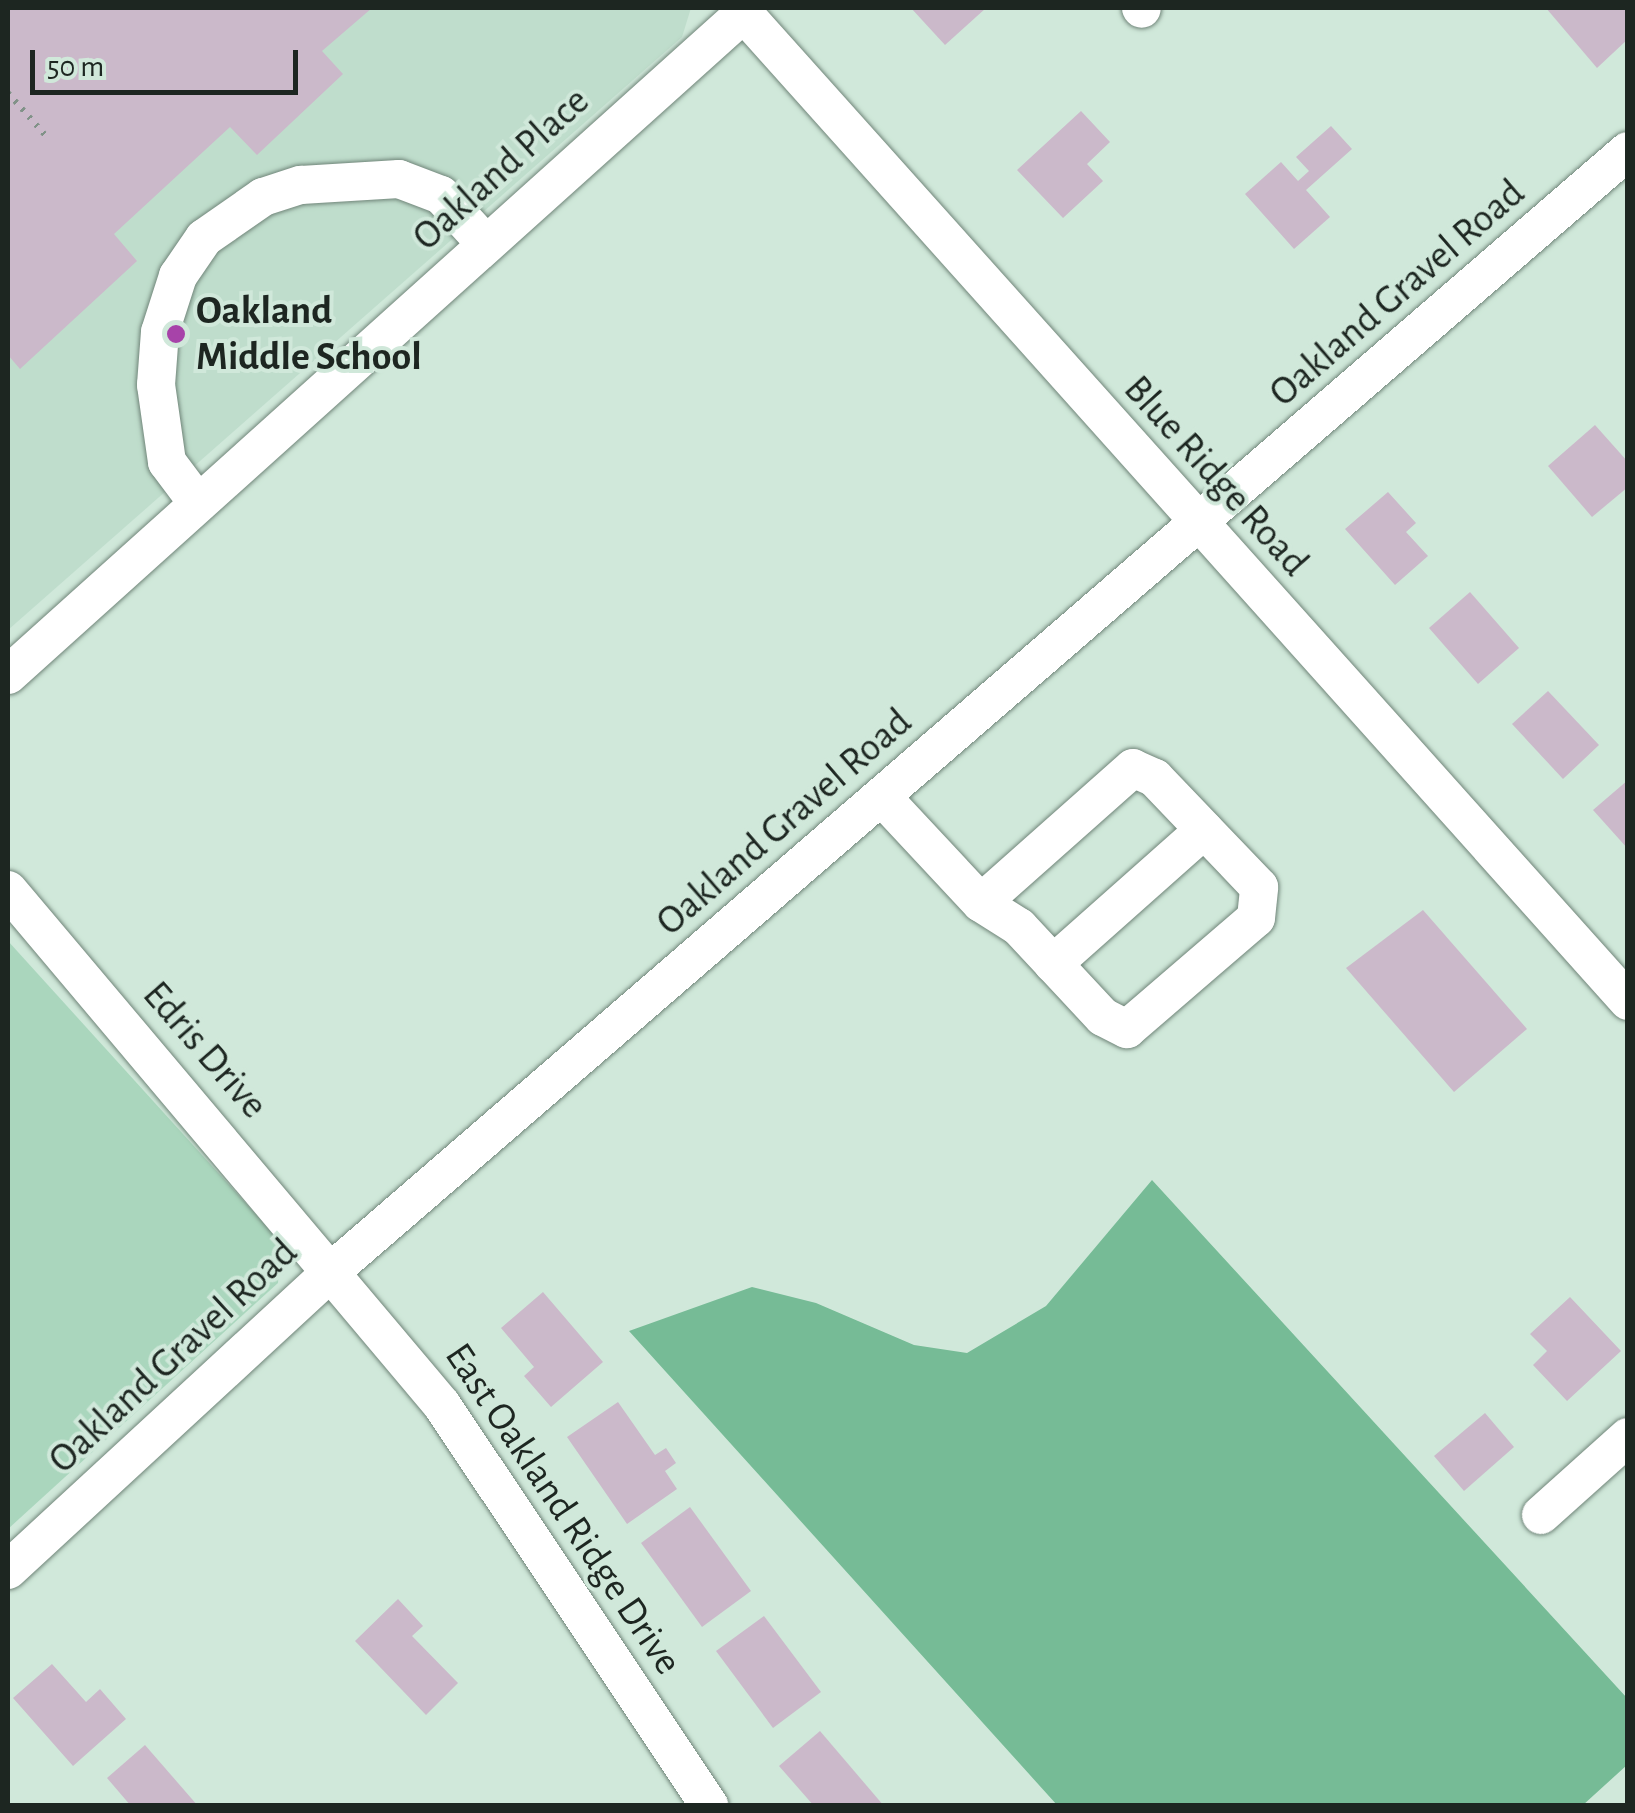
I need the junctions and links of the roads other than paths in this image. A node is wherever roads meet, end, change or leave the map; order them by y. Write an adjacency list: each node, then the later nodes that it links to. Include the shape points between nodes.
1 (742, 10): 3 (street, Oakland Place); 5 (street, Blue Ridge Road)
2 (1628, 152): 5 (street, Oakland Gravel Road)
3 (484, 244): 4 (street, Oakland Place); 4 (street, via 441,195 399,179 301,185 263,197 204,238 178,276 160,332 156,385 167,462)
4 (197, 502): 6 (street, Oakland Place)
5 (1198, 524): 7 (street, Oakland Gravel Road); 12 (street, Blue Ridge Road)
6 (8, 674)
7 (882, 798): 10 (street); 13 (street, Oakland Gravel Road)
8 (1204, 830): 10 (street, via 1154,778 1133,768); 11 (street); 11 (street, via 1259,888 1256,918 1127,1029 1102,1018)
9 (8, 890): 13 (street, Edris Drive)
10 (982, 903): 11 (street, via 1019,926)
11 (1053, 964)
12 (1627, 999)
13 (334, 1269): 16 (street, Oakland Gravel Road); 17 (street, East Oakland Ridge Drive, via 442,1405)
14 (1628, 1437): 15 (street)
15 (1541, 1515)
16 (8, 1570)
17 (709, 1806)

